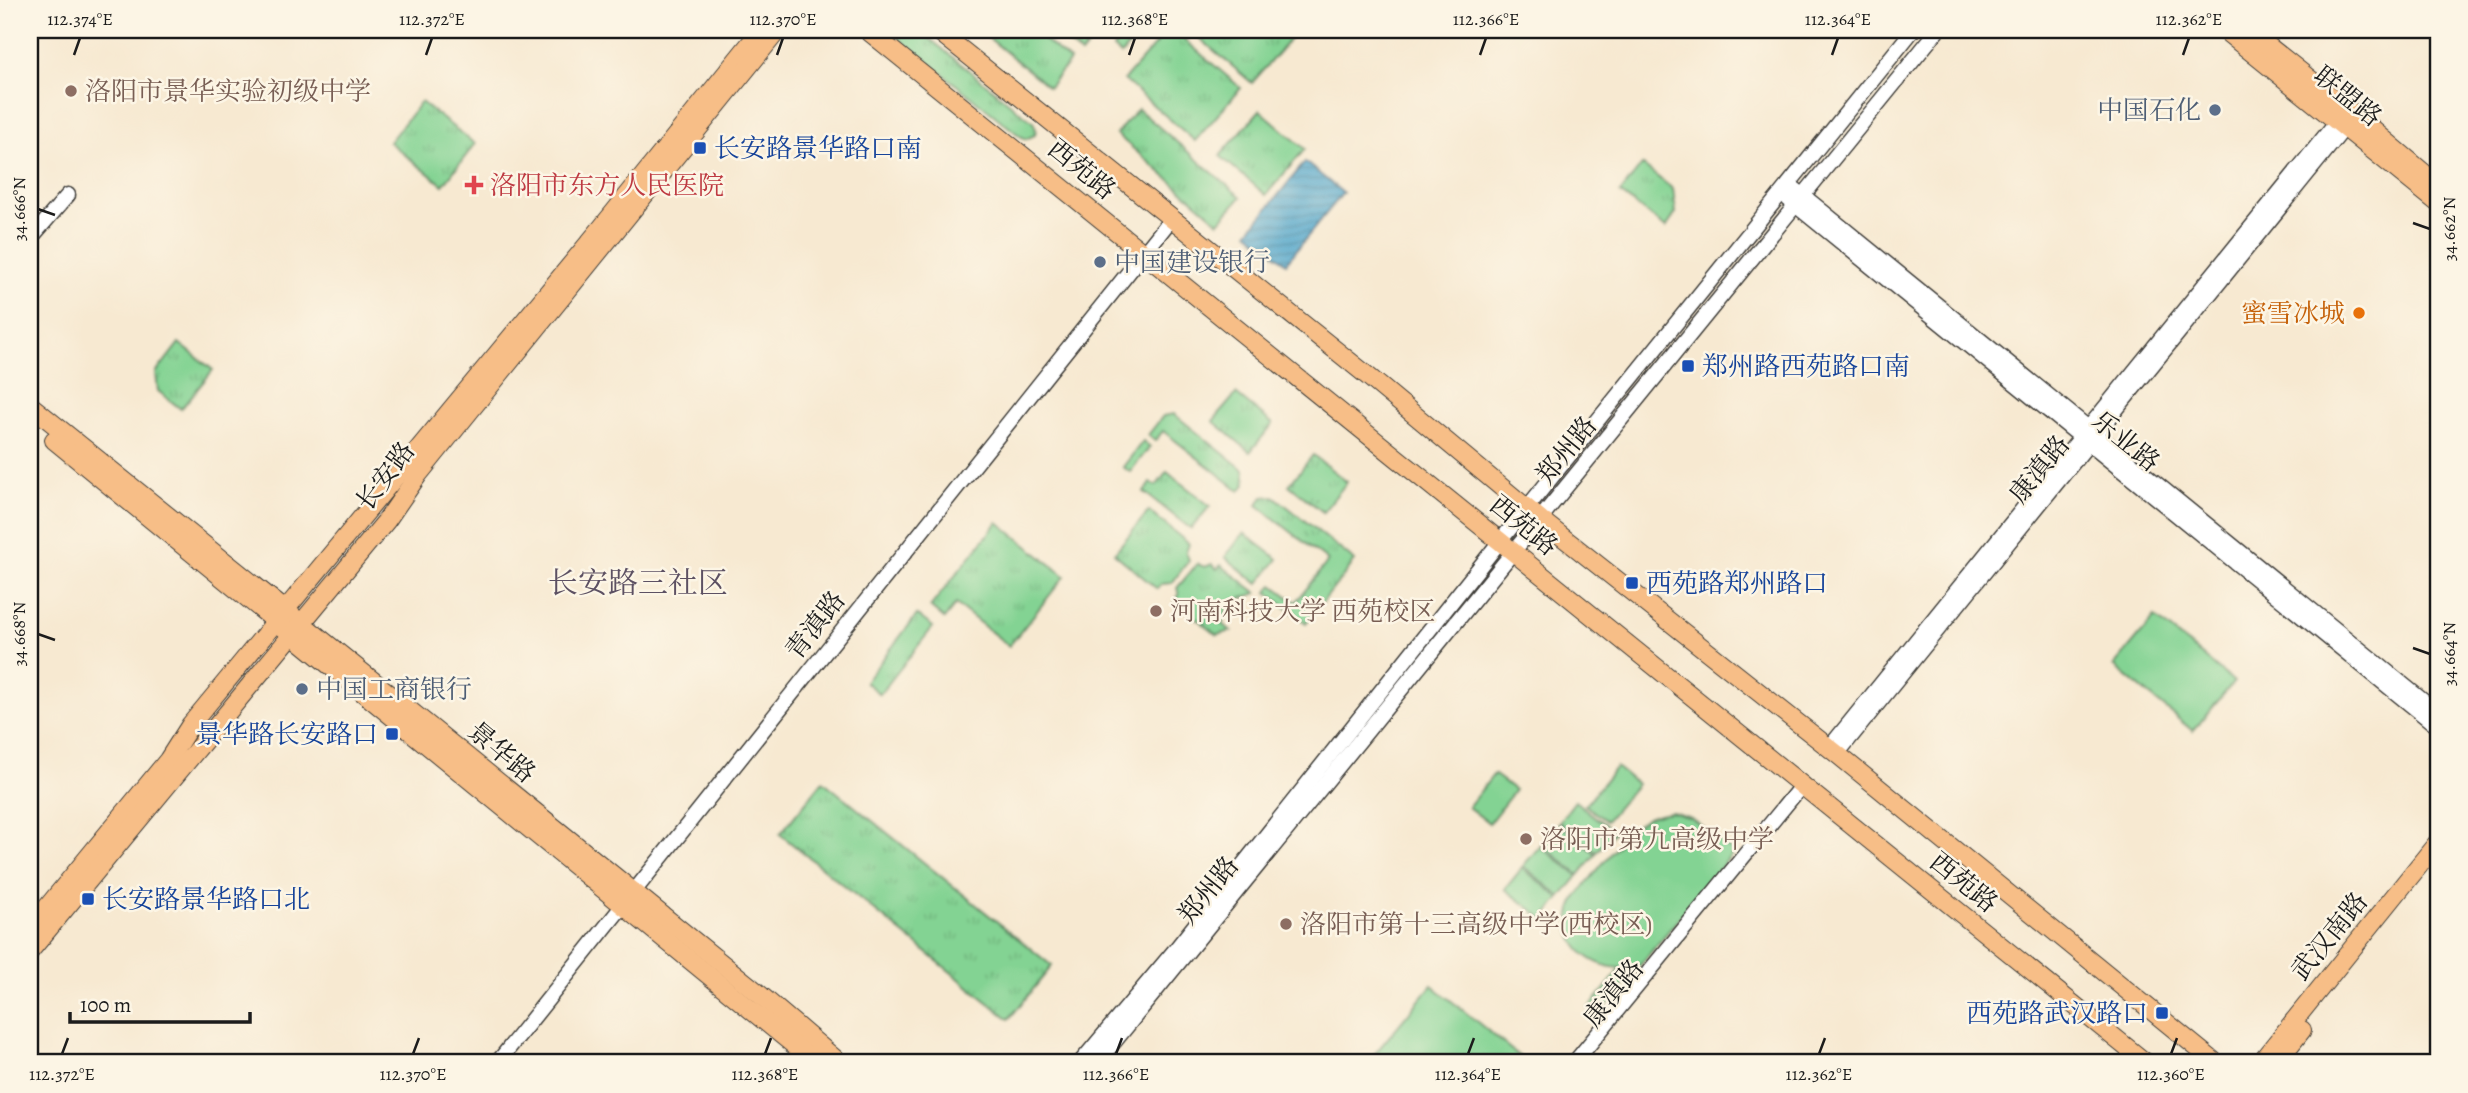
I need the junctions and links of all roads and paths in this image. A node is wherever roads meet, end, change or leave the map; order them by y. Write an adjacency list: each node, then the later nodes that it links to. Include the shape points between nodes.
1 (761, 30): 25 (main road, 长安路)
2 (778, 30): 26 (main road, 长安路)
3 (867, 30): 17 (main road, 西苑路)
4 (937, 30): 15 (main road, 西苑路)
5 (1913, 30): 11 (street, 郑州路)
6 (1938, 30): 13 (street, 郑州路)
7 (2224, 30): 9 (main road, 联盟路)
8 (2248, 30): 9 (main road, 联盟路)
9 (2347, 118): 10 (main road, 联盟路); 14 (main road, 联盟路); 20 (street, 康滇路)
10 (2438, 186)
11 (1786, 188): 13 (street, 乐业路); 21 (street, 郑州路)
12 (68, 195): 16 (street)
13 (1798, 199): 20 (street, 乐业路); 22 (street, 郑州路)
14 (2438, 203)
15 (1172, 218): 17 (street, 青滇路); 21 (main road, 西苑路)
16 (30, 239)
17 (1143, 252): 23 (main road, 西苑路); 33 (street, 青滇路)
18 (30, 405): 25 (main road, 景华路)
19 (30, 421): 25 (main road, 景华路)
20 (2090, 437): 27 (street, 乐业路); 28 (street, 乐业路); 29 (street, 康滇路)
21 (1527, 509): 22 (main road, 西苑路); 23 (street, 郑州路)
22 (1541, 520): 24 (street, 郑州路); 29 (main road, 西苑路)
23 (1501, 540): 24 (main road, 西苑路); 39 (street, 郑州路)
24 (1516, 552): 30 (main road, 西苑路); 40 (street, 郑州路)
25 (280, 617): 26 (main road, 景华路); 34 (main road, 长安路)
26 (296, 630): 33 (main road, 景华路); 35 (main road, 长安路)
27 (2438, 713)
28 (2438, 727)
29 (1833, 751): 44 (main road, 西苑路)
30 (1806, 787): 41 (street, 康滇路); 42 (street, 康滇路); 43 (main road, 西苑路)
31 (2438, 842): 45 (main road, 武汉南路)
32 (2438, 860): 46 (main road, 武汉南路)
33 (629, 900): 36 (street, 青滇路); 37 (main road, 景华路); 38 (main road, 景华路, via 757,992)
34 (30, 928)
35 (30, 951)
36 (498, 1063)
37 (816, 1063)
38 (840, 1063)
39 (1080, 1063)
40 (1097, 1063)
41 (1574, 1063)
42 (1587, 1063)
43 (2146, 1063)
44 (2216, 1063)
45 (2260, 1063)
46 (2276, 1063)

